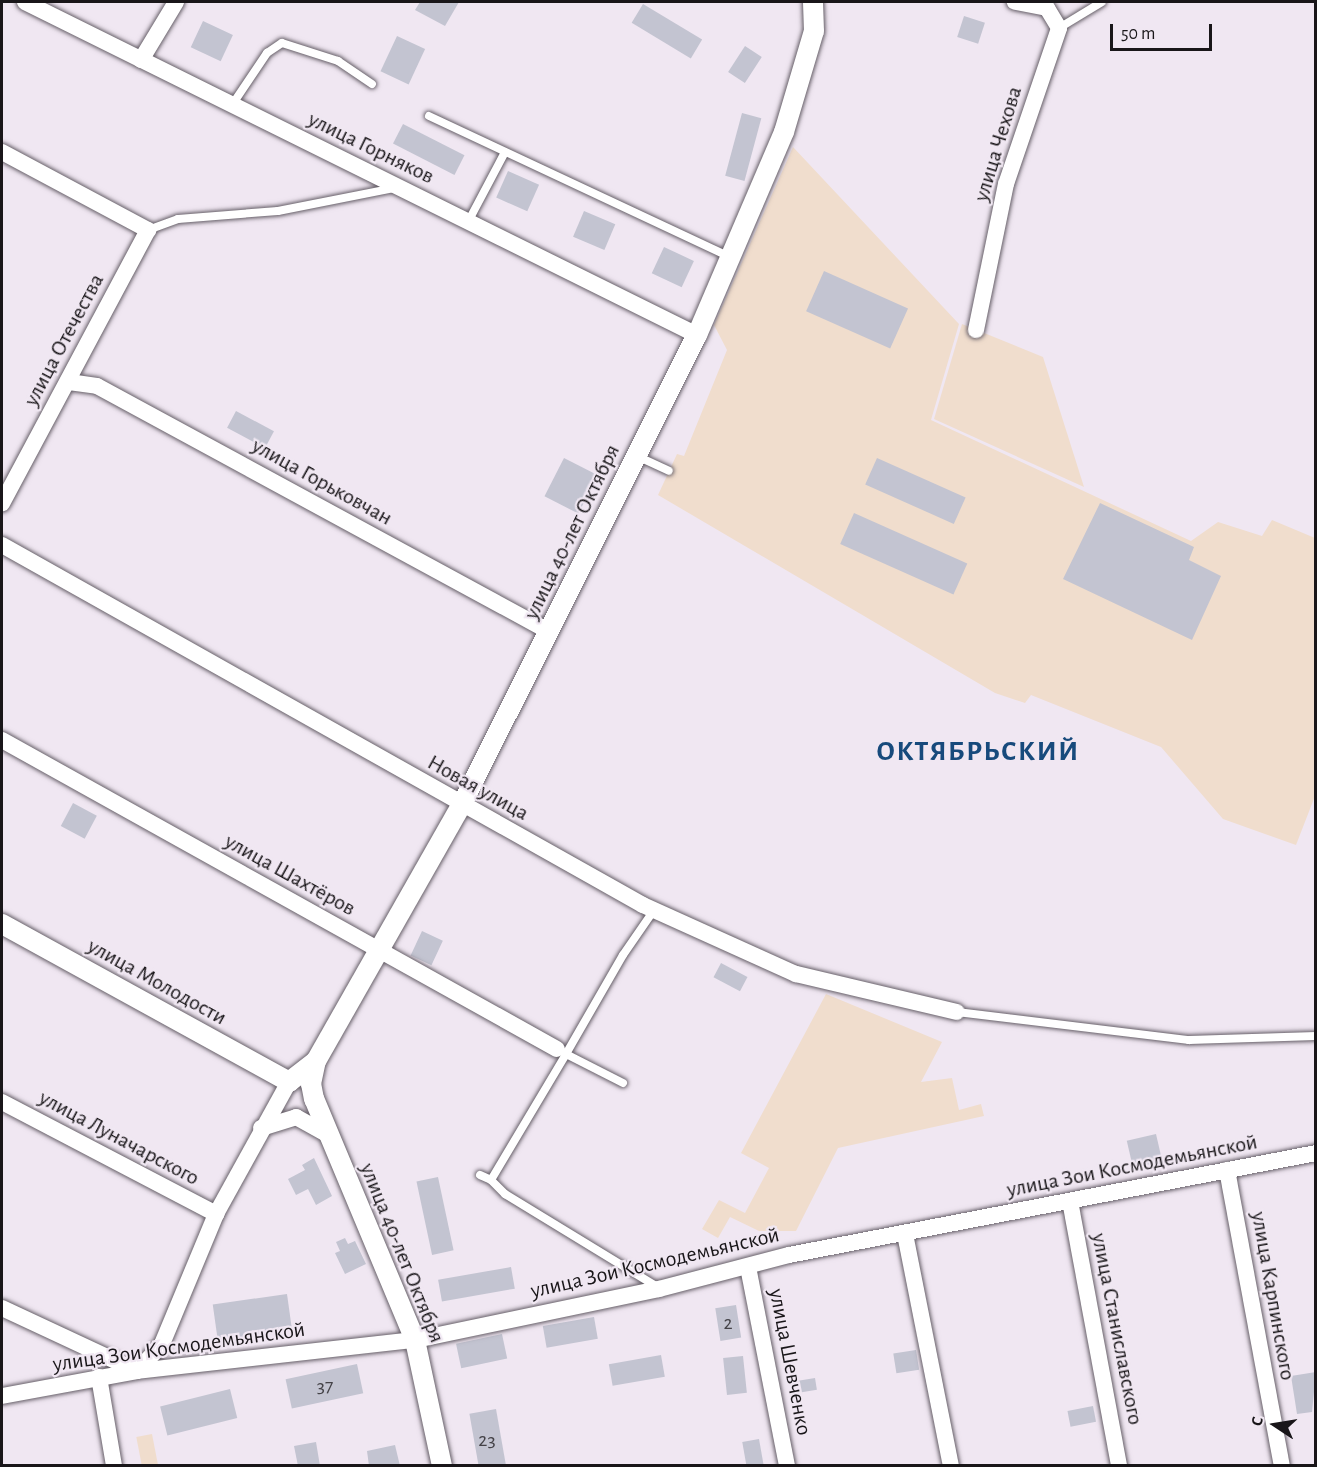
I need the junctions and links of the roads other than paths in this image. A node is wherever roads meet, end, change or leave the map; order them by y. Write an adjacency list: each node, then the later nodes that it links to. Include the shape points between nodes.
1 (25, 2): 7 (street, улица Горняков)
2 (176, 2): 7 (street)
3 (813, 2): 16 (street, улица 40-лет Октября, via 814,31 804,74)
4 (1016, 2): 6 (street, via 1047,8)
5 (1102, 2): 6 (lane)
6 (1059, 28): 17 (street, улица Чехова, via 1006,184)
7 (141, 60): 9 (street, улица Горняков)
8 (372, 84): 9 (lane, via 338,60 282,43 260,62)
9 (232, 105): 13 (street, улица Горняков)
10 (429, 116): 12 (lane)
11 (2, 152): 15 (street)
12 (505, 152): 14 (lane); 16 (lane)
13 (398, 187): 14 (street, улица Горняков); 15 (lane, via 278,211 178,219)
14 (468, 222): 18 (street, улица Горняков)
15 (148, 230): 19 (street, улица Отечества)
16 (732, 258): 18 (street, улица 40-лет Октября)
17 (976, 330)
18 (697, 335): 20 (street, улица 40-лет Октября)
19 (69, 382): 22 (street, улица Отечества); 24 (street, улица Горьковчан, via 97,386)
20 (636, 455): 21 (lane); 24 (street, улица 40-лет Октября)
21 (669, 471)
22 (2, 503)
23 (2, 545): 26 (street, Новая улица)
24 (550, 632): 26 (street, улица 40-лет Октября)
25 (2, 740): 29 (street, улица Шахтёров)
26 (462, 804): 27 (street, Новая улица); 29 (street, улица 40-лет Октября)
27 (654, 910): 30 (street, Новая улица, via 796,974); 32 (lane)
28 (2, 924): 34 (street, улица Молодости)
29 (378, 950): 32 (street, улица Шахтёров); 33 (street, улица 40-лет Октября)
30 (957, 1012): 31 (lane, via 1189,1040)
31 (1316, 1036)
32 (562, 1052): 35 (lane); 42 (lane)
33 (316, 1061): 34 (street, улица 40-лет Октября); 38 (street, улица 40-лет Октября, via 311,1084)
34 (289, 1082): 37 (street, улица 40-лет Октября)
35 (623, 1083)
36 (2, 1102): 44 (street, улица Луначарского)
37 (261, 1128): 38 (street, via 296,1117); 44 (street, улица 40-лет Октября)
38 (327, 1134): 49 (street, улица 40-лет Октября)
39 (1316, 1153): 40 (street, улица Зои Космодемьянской)
40 (1227, 1170): 43 (street, улица Зои Космодемьянской); 58 (street, улица Карпинского)
41 (480, 1175): 42 (lane)
42 (490, 1180): 47 (lane, via 505,1194)
43 (1070, 1201): 45 (street, улица Зои Космодемьянской); 57 (street, улица Станиславского)
44 (216, 1214): 50 (street, улица 40-лет Октября, via 162,1344)
45 (905, 1234): 46 (street, улица Зои Космодемьянской, via 789,1255); 56 (street)
46 (748, 1267): 47 (street, улица Зои Космодемьянской); 55 (street, улица Шевченко)
47 (659, 1289): 49 (street, улица Зои Космодемьянской)
48 (2, 1308): 50 (street)
49 (415, 1340): 50 (street, улица Зои Космодемьянской); 54 (street, улица 40-лет Октября)
50 (137, 1371): 51 (street, улица Зои Космодемьянской)
51 (99, 1377): 52 (street, улица Зои Космодемьянской); 53 (street)
52 (2, 1396)
53 (114, 1466)
54 (442, 1466)
55 (787, 1466)
56 (951, 1466)
57 (1119, 1466)
58 (1281, 1466)

